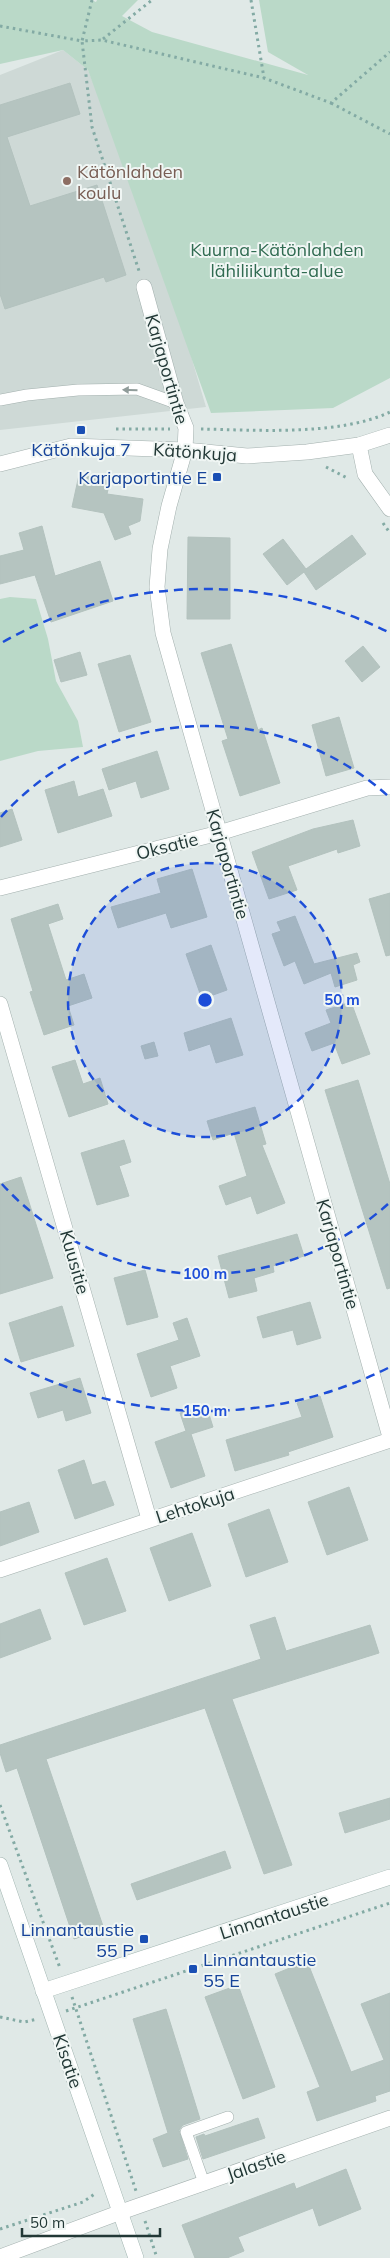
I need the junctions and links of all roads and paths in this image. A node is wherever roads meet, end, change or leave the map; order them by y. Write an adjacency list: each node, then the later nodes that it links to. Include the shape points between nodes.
1 (92, 0): 6 (path)
2 (152, 0): 5 (path)
3 (251, 0): 8 (path)
4 (0, 26): 6 (path)
5 (102, 40): 6 (path); 8 (path)
6 (82, 41): 11 (path, via 92,127)
7 (390, 52): 9 (path)
8 (264, 78): 9 (path)
9 (330, 103): 10 (path)
10 (390, 134)
11 (144, 287): 13 (street, Karjaportintie)
12 (0, 400): 13 (lane, one-way to 12, via 137,389 27,394)
13 (176, 403): 16 (street, Karjaportintie, via 186,428)
14 (390, 435): 15 (street, Kätönkuja)
15 (359, 446): 16 (street, Kätönkuja, via 247,456); 18 (street, via 365,474)
16 (185, 450): 17 (street, Kätönkuja, via 71,446); 20 (street, Karjaportintie, via 168,506 157,588 163,633)
17 (0, 464)
18 (390, 509)
19 (390, 787): 20 (street, Oksatie, via 367,788)
20 (219, 833): 21 (street, Oksatie); 23 (street, Karjaportintie)
21 (0, 888)
22 (0, 1004): 24 (street, Kuusitie)
23 (390, 1439): 24 (street, Lehtokuja)
24 (150, 1519): 25 (street, Lehtokuja)
25 (0, 1570)
26 (0, 1805): 30 (path)
27 (0, 1865): 31 (street, Kisatie)
28 (390, 1877): 30 (street, Linnantaustie)
29 (390, 1903): 32 (path)
30 (66, 1984): 31 (street, Linnantaustie); 32 (path)
31 (44, 1991): 36 (street, Kisatie)
32 (76, 2008): 37 (path)
33 (228, 2117): 35 (lane, via 186,2132)
34 (390, 2118): 35 (street, Jalastie)
35 (204, 2183): 37 (street, Jalastie)
36 (114, 2191): 37 (path); 38 (street, Kisatie); 39 (path, via 101,2190 83,2202)
37 (138, 2199): 38 (street, Jalastie); 42 (path)
38 (121, 2212): 40 (street, Jalastie); 41 (street, Kisatie)
39 (0, 2229)
40 (0, 2257)
41 (136, 2258)
42 (157, 2258)

